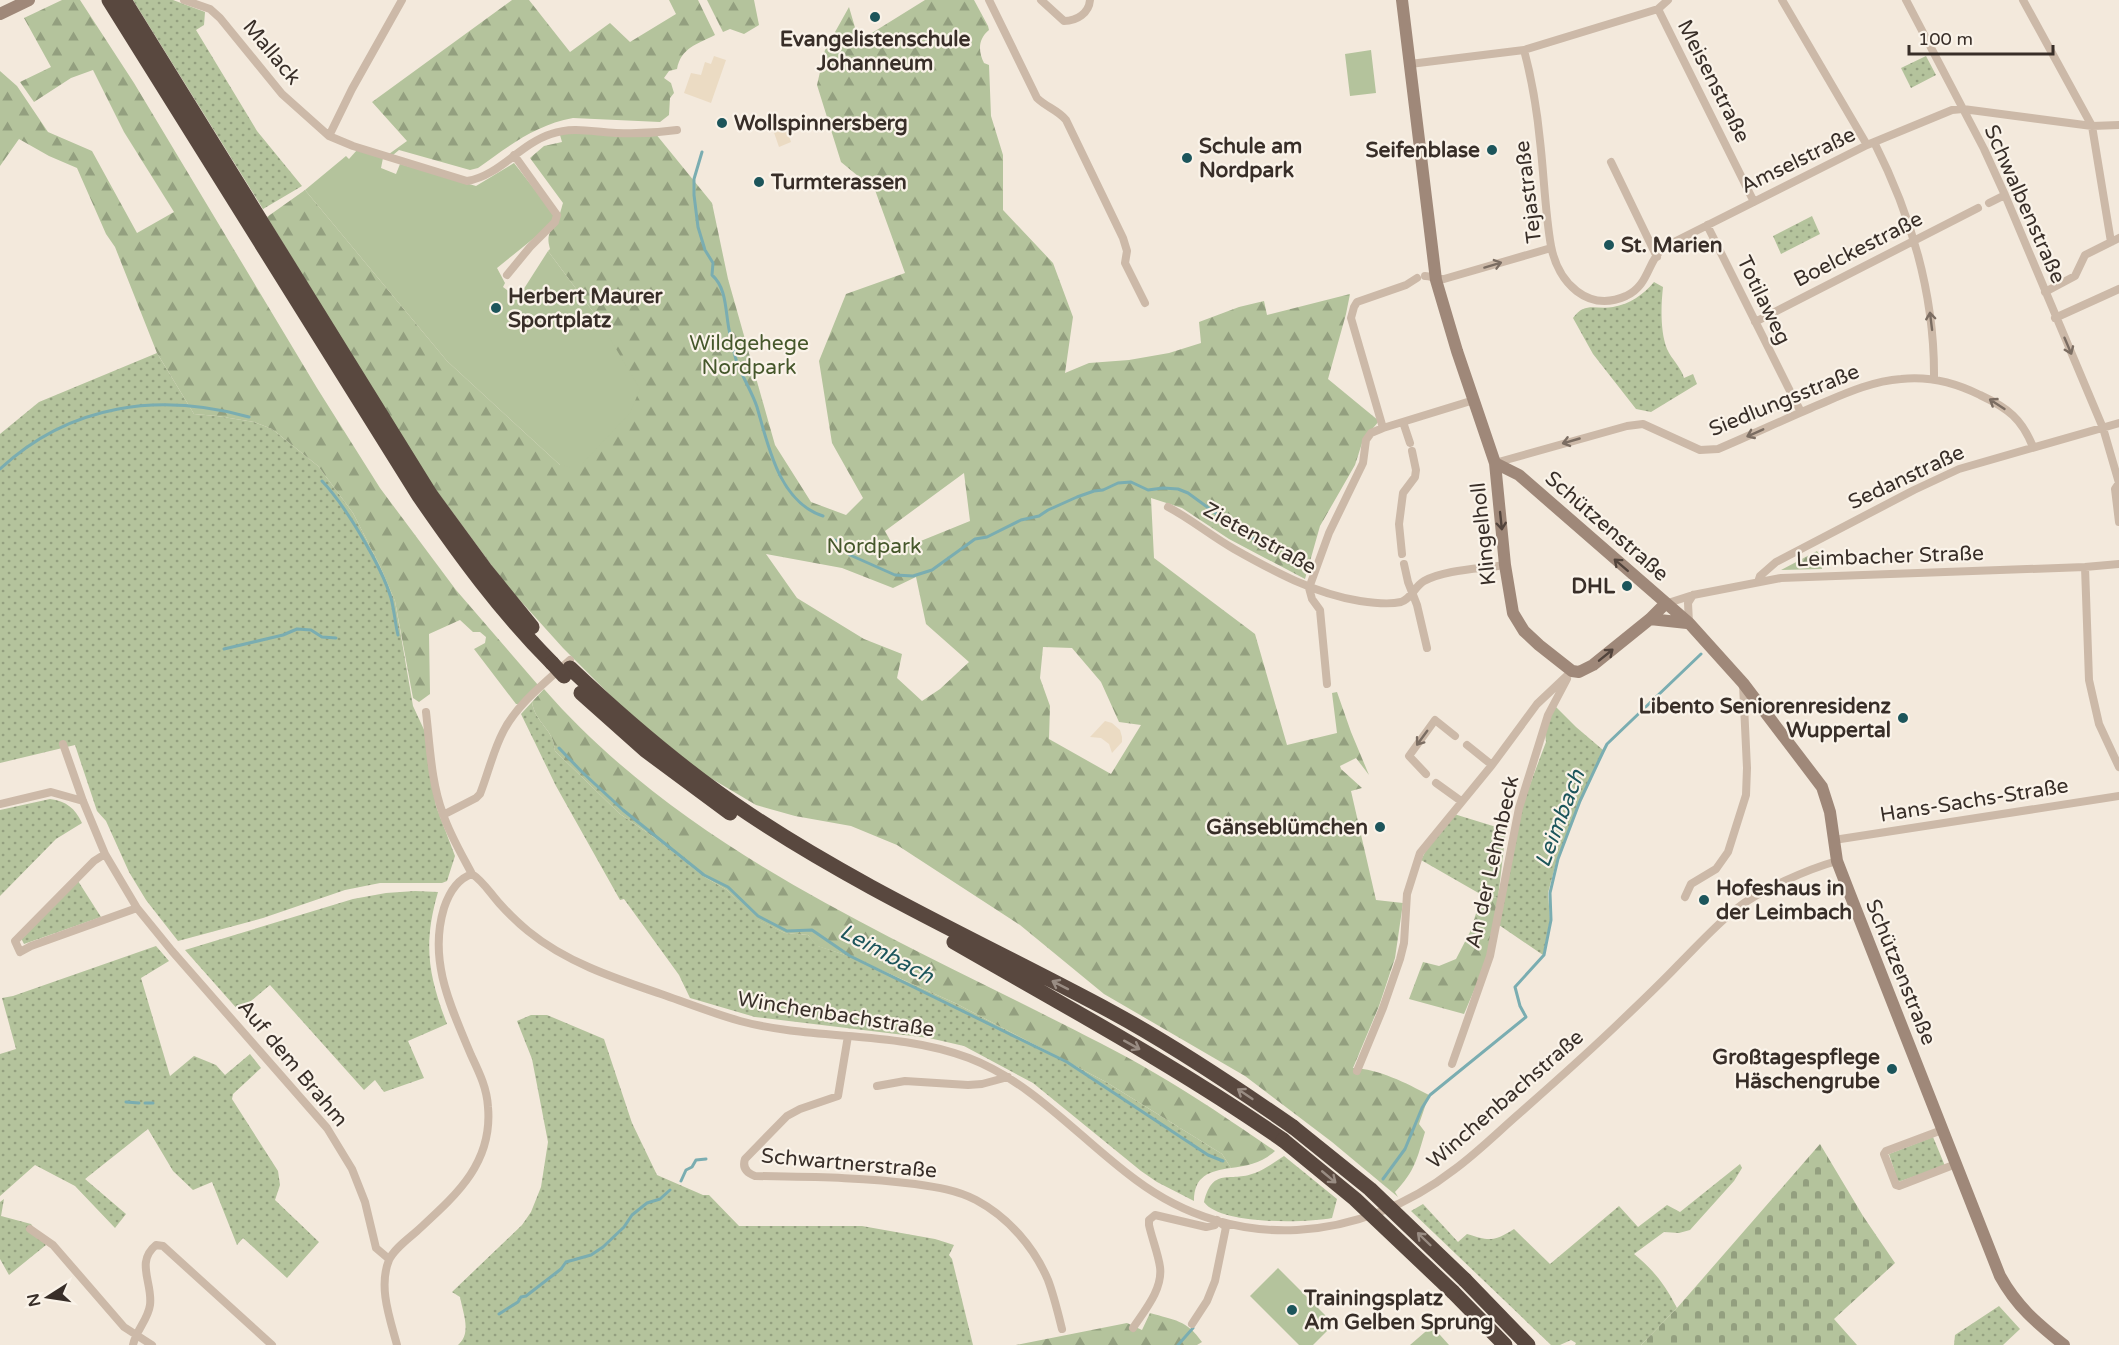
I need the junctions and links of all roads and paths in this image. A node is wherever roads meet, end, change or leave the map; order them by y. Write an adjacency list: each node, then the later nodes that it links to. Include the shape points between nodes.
1 (29, 0): 14 (street)
2 (109, 0): 66 (highway, via 419,496 461,557 518,626)
3 (124, 0): 66 (highway, via 430,494 484,569)
4 (183, 0): 22 (street, Mallack, via 210,9 220,18 282,94)
5 (402, 0): 22 (street)
6 (989, 0): 39 (street, via 1037,98 1066,120 1123,238 1125,263)
7 (1041, 0): 8 (street, via 1064,21 1085,13)
8 (1089, 0)
9 (1402, 0): 17 (street, Klingelholl)
10 (1668, 0): 15 (street)
11 (1782, 0): 23 (street)
12 (1906, 0): 18 (street, Schwalbenstraße)
13 (2022, 0): 20 (street)
14 (2, 9)
15 (1658, 9): 16 (street); 27 (street, Meisenstraße)
16 (1524, 50): 17 (street); 33 (street, Tejastraße, via 1533,87)
17 (1410, 64): 36 (street, Klingelholl)
18 (1963, 109): 20 (street); 23 (street, Amselstraße); 26 (street, Schwalbenstraße)
19 (2119, 124): 20 (street)
20 (2092, 126): 31 (street)
21 (677, 130): 24 (street, Mallack, via 637,134 582,128 536,140)
22 (329, 136): 24 (street, Mallack, via 467,181 480,179)
23 (1871, 144): 27 (street, Amselstraße); 32 (street, via 1899,194)
24 (514, 155): 35 (street, via 557,215)
25 (1611, 162): 34 (street)
26 (2005, 195): 28 (street); 38 (street, Schwalbenstraße)
27 (1754, 201): 30 (street, Amselstraße)
28 (1989, 203)
29 (1978, 208): 32 (street, Boelckestraße)
30 (1707, 225): 34 (street, Amselstraße, via 1662,249); 41 (street, Totilaweg)
31 (2115, 240): 38 (street, via 2085,255 2075,276)
32 (1915, 241): 41 (street, Boelckestraße); 42 (street, one-way to 32, via 1932,325)
33 (1551, 248): 34 (street, Tejastraße, via 1571,285 1583,296 1602,302 1624,297 1639,287); 36 (street, one-way to 33, via 1444,279)
34 (1657, 256)
35 (507, 275)
36 (1426, 278): 43 (street, Klingelholl); 47 (street, via 1357,302 1354,307 1351,318)
37 (2119, 289): 40 (street)
38 (2045, 292): 40 (street, Schwalbenstraße)
39 (1145, 303)
40 (2055, 318): 48 (street, Schwalbenstraße, one-way to 48)
41 (1755, 322): 44 (street, Totilaweg)
42 (1934, 379): 44 (street, Siedlungsstraße, via 1884,381); 49 (street, Siedlungsstraße, one-way to 42, via 2017,418 2004,409 1977,393)
43 (1474, 400): 45 (street); 50 (street, Klingelholl)
44 (1801, 412): 50 (street, Siedlungsstraße, one-way to 50, via 1718,449 1700,450 1643,424)
45 (1403, 422): 47 (street); 53 (street, via 1416,470 1403,493 1399,524)
46 (2119, 423): 48 (street, Sedanstraße)
47 (1383, 428): 59 (street, via 1366,440 1363,463 1329,533)
48 (2103, 428): 49 (street, Sedanstraße); 52 (street, Schwalbenstraße, via 2119,483 2115,489)
49 (2033, 447): 58 (street, Sedanstraße, via 1959,469 1914,490 1776,562)
50 (1495, 463): 56 (street, Klingelholl, one-way to 56); 62 (street, Schützenstraße, one-way to 50, via 1519,475)
51 (1168, 507): 59 (street, Zietenstraße, via 1233,548)
52 (2119, 522)
53 (1402, 554)
54 (1404, 564): 60 (street)
55 (2119, 564): 57 (street, Leimbacher Straße)
56 (1505, 565): 60 (street, Zietenstraße, via 1427,579); 67 (street, Klingelholl, via 1518,623)
57 (2085, 567): 58 (street, Leimbacher Straße, via 1814,576); 75 (street, via 2090,680 2099,724)
58 (1758, 582): 61 (street, Leimbacher Straße)
59 (1309, 588): 60 (street, Zietenstraße, via 1378,603 1401,602); 69 (street, via 1320,610)
60 (1412, 592): 65 (street)
61 (1693, 595): 62 (street, Leimbacher Straße); 64 (street, via 1687,607)
62 (1665, 604): 63 (street); 64 (street, Schützenstraße)
63 (1650, 619): 64 (street); 67 (street, one-way to 63, via 1593,665)
64 (1689, 623): 68 (street, Schützenstraße)
65 (1427, 648)
66 (563, 664): 82 (street, via 503,732 480,794); 107 (highway, one-way to 107, bridge, via 599,710 645,750 753,828 1172,1067 1283,1140 1355,1199); 108 (highway, one-way to 66, bridge, via 1370,1189 1293,1127 1112,1012 869,886 768,826 659,748)
67 (1572, 671): 74 (street, via 1537,704); 90 (street, An der Lehmbeck, via 1548,715 1519,808 1490,956)
68 (1743, 683): 83 (street, Schützenstraße, via 1822,787); 87 (street, via 1746,795 1728,852 1716,869 1691,884)
69 (1327, 684)
70 (426, 712): 82 (street, Winchenbachstraße)
71 (1455, 736): 76 (street, one-way to 76, via 1435,720 1408,756)
72 (63, 744): 79 (street, Auf dem Brahm)
73 (1467, 745): 74 (street)
74 (1492, 765): 80 (street)
75 (2119, 766)
76 (1426, 774)
77 (1436, 783): 80 (street)
78 (2119, 796): 83 (street, Hans-Sachs-Straße)
79 (82, 801): 81 (street, via 51,792); 84 (street, Auf dem Brahm)
80 (1461, 801): 91 (street, via 1417,859 1407,894 1400,959)
81 (0, 804)
82 (443, 815): 86 (street, Winchenbachstraße)
83 (1834, 840): 85 (street, Schützenstraße)
84 (105, 854): 88 (street, Auf dem Brahm); 88 (street, via 15,941 21,952)
85 (1837, 861): 94 (street, Schützenstraße); 96 (street, Winchenbachstraße, via 1792,878 1736,909 1617,1026 1453,1171 1412,1198 1358,1221 1312,1230 1266,1229)
86 (472, 874): 89 (street, Winchenbachstraße, via 527,930 594,970 742,1021); 98 (street, via 453,888 441,918 438,939 443,984 485,1088 489,1108 482,1156 451,1201)
87 (1684, 897)
88 (137, 908): 98 (street, Auf dem Brahm, via 327,1128 352,1169 376,1248)
89 (848, 1036): 92 (street, Winchenbachstraße, via 945,1050); 101 (street, Schwartnerstraße, via 838,1096 787,1116 745,1159 746,1170 755,1176 888,1180 949,1190 976,1200 1008,1224 1028,1246 1048,1280)
90 (1452, 1064)
91 (1357, 1071)
92 (1008, 1077): 93 (street, via 968,1085 905,1081); 96 (street, Winchenbachstraße, via 1139,1183)
93 (877, 1086)
94 (1942, 1130): 95 (street, Schützenstraße); 95 (street, via 1886,1151 1896,1185)
95 (1956, 1164): 109 (street, Schützenstraße, via 1992,1259 2010,1294 2036,1323)
96 (1217, 1220): 99 (street, via 1226,1227 1215,1281); 100 (street, via 1215,1225 1206,1227 1160,1215 1151,1217 1149,1225 1161,1270 1160,1281)
97 (30, 1229): 102 (street, via 53,1245)
98 (389, 1259): 106 (street, via 385,1294)
99 (1192, 1324)
100 (1133, 1328)
101 (1062, 1329)
102 (135, 1335): 103 (street); 104 (street); 105 (street, via 150,1304 145,1264 147,1252 156,1245 163,1246)
103 (133, 1345)
104 (152, 1345)
105 (272, 1345)
106 (397, 1345)
107 (1505, 1345)
108 (1528, 1345)
109 (2064, 1345)

